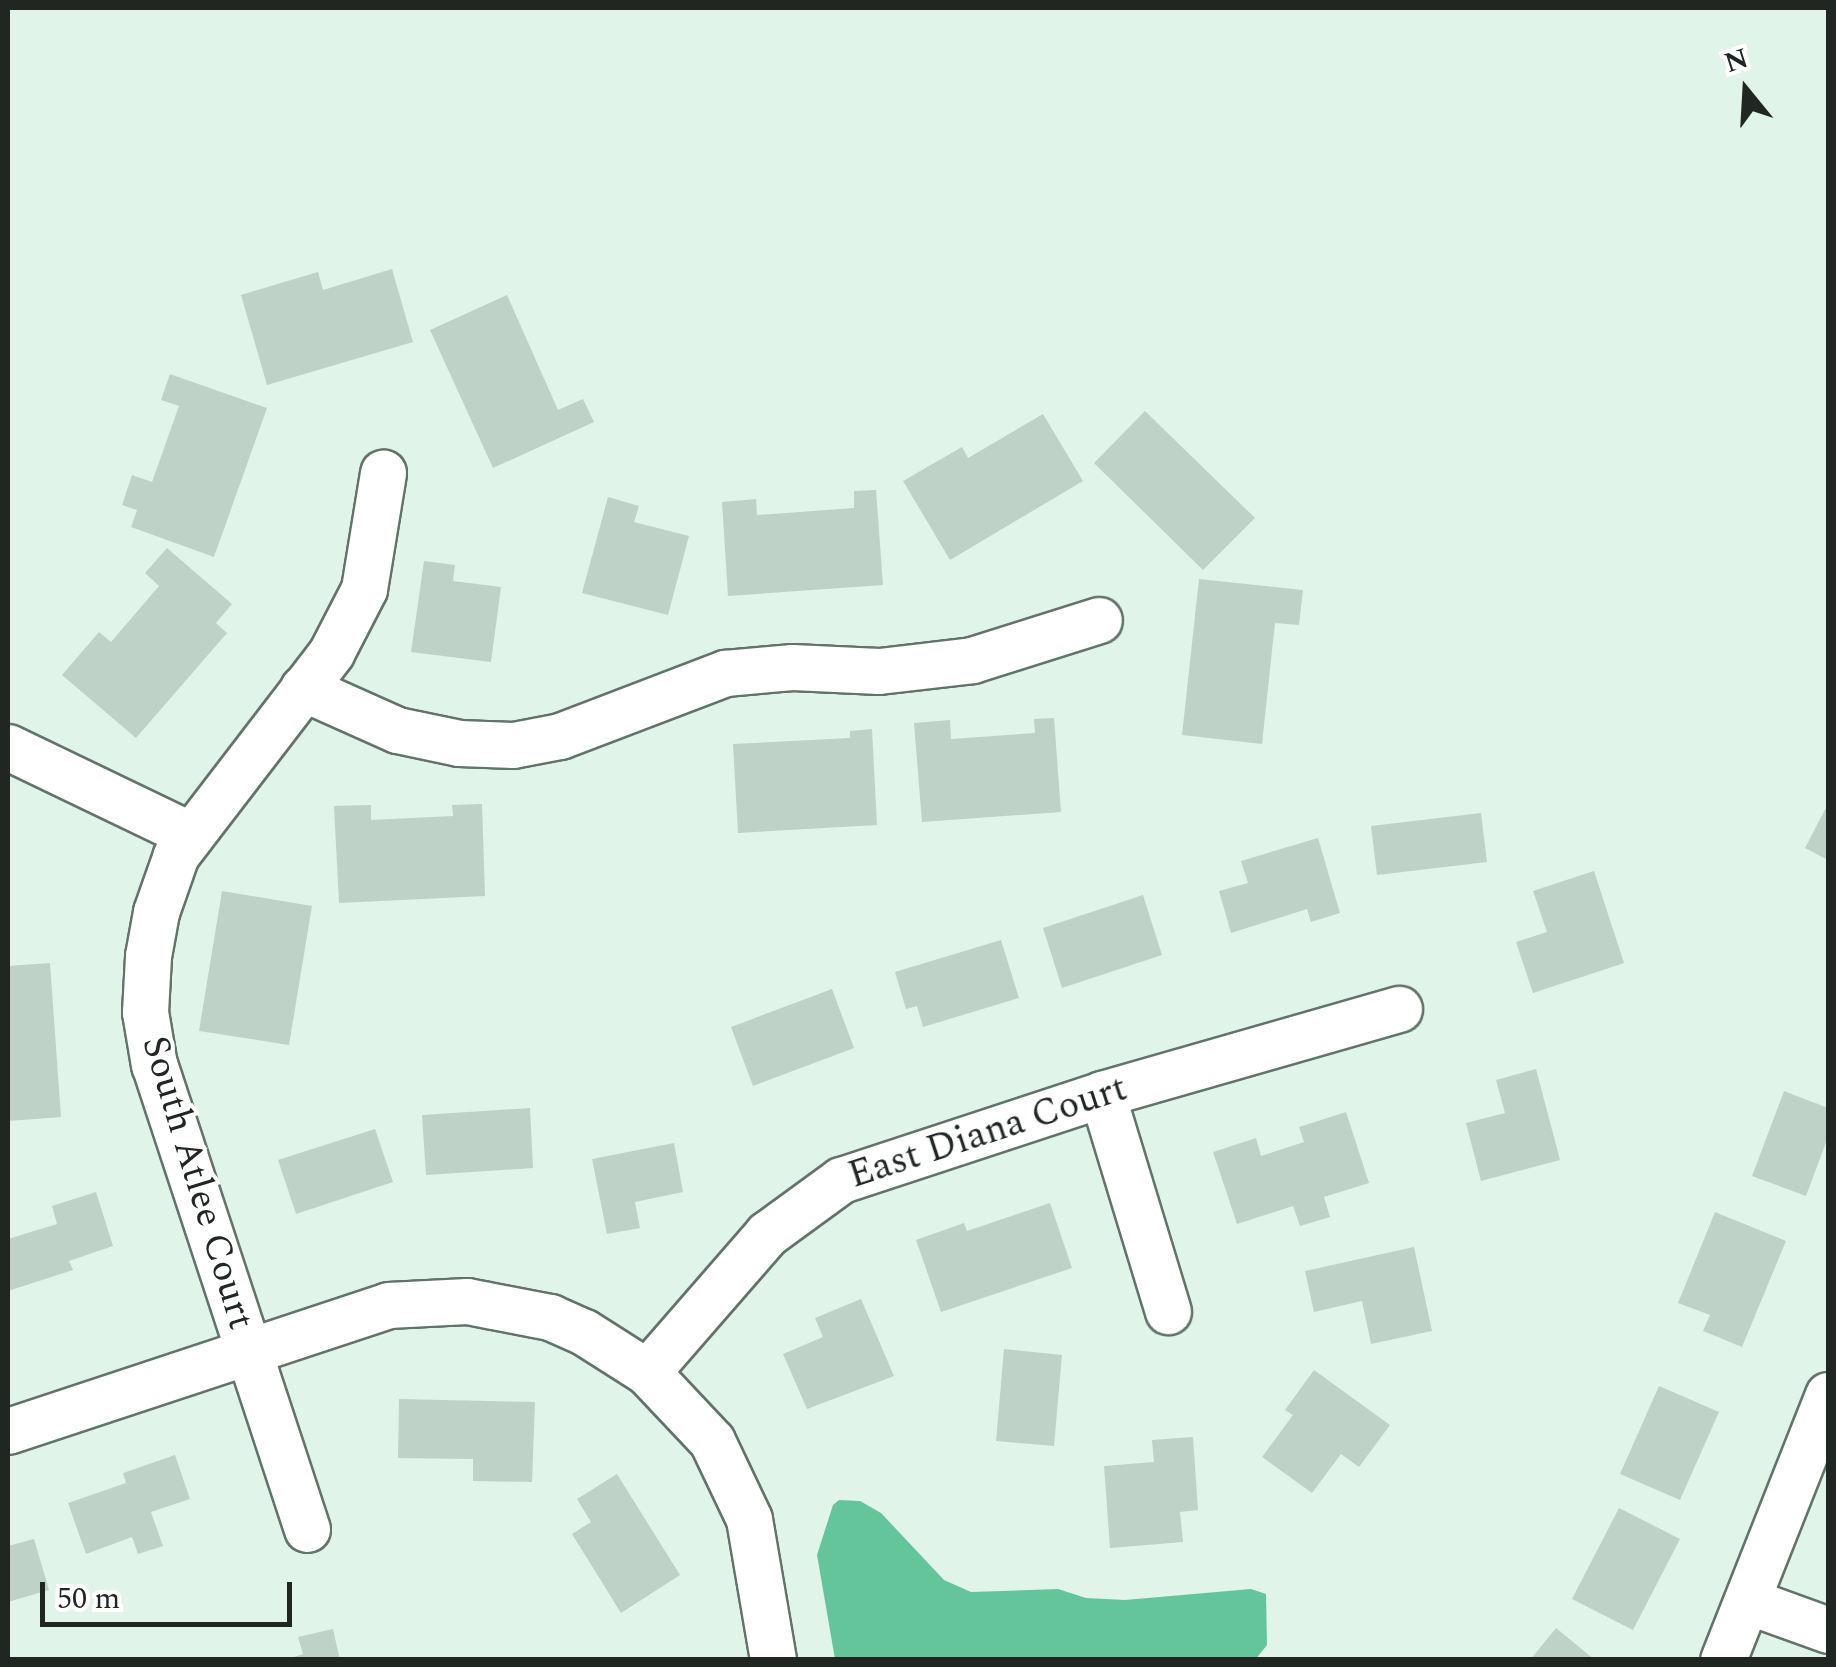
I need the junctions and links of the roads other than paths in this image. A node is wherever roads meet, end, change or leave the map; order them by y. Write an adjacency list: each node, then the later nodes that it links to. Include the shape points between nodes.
1 (383, 473): 3 (street, South Atlee Court, via 364,589 332,653)
2 (1099, 620): 3 (street, via 972,660 879,672 725,672 560,736 513,746 397,730)
3 (303, 688): 5 (street, South Atlee Court)
4 (8, 747): 5 (street)
5 (191, 834): 9 (street, South Atlee Court, via 176,855 156,912 145,1012 160,1083)
6 (1399, 1009): 7 (street, East Diana Court)
7 (1102, 1094): 8 (street); 10 (street, East Diana Court, via 877,1165 815,1195 767,1234)
8 (1168, 1311)
9 (248, 1349): 10 (street, via 388,1305 467,1301 550,1317); 12 (street); 13 (street, South Atlee Court)
10 (646, 1372): 16 (street, via 712,1440 732,1476 749,1520)
11 (1828, 1394): 14 (street)
12 (8, 1431)
13 (306, 1529)
14 (1748, 1601): 15 (street); 17 (street)
15 (1828, 1630)
16 (773, 1660)
17 (1723, 1660)

